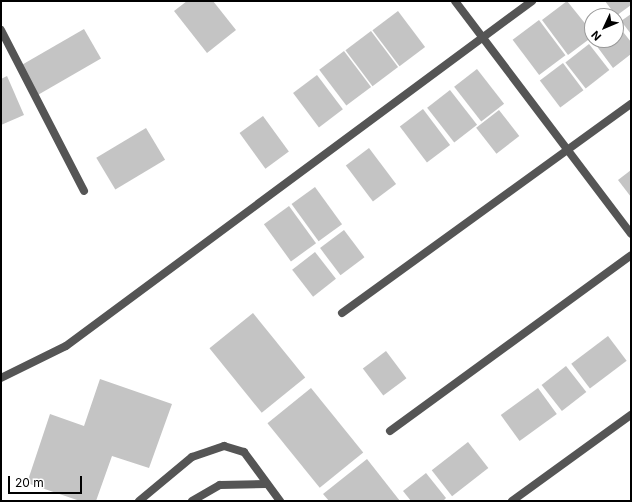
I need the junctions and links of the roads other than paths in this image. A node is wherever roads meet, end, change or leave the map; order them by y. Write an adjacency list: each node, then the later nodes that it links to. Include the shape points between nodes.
1 (455, 1): 4 (street)
2 (532, 1): 4 (street)
3 (1, 30): 7 (street)
4 (482, 37): 6 (street); 11 (street, via 66,346)
5 (631, 104): 6 (street)
6 (568, 151): 8 (street); 10 (street)
7 (84, 191)
8 (631, 234)
9 (631, 255): 13 (street)
10 (342, 313)
11 (1, 378)
12 (631, 415): 18 (street)
13 (390, 431)
14 (266, 484): 15 (street, via 244,452 224,446 192,457); 16 (street, via 220,485); 17 (street)
15 (139, 501)
16 (192, 501)
17 (280, 501)
18 (512, 501)

